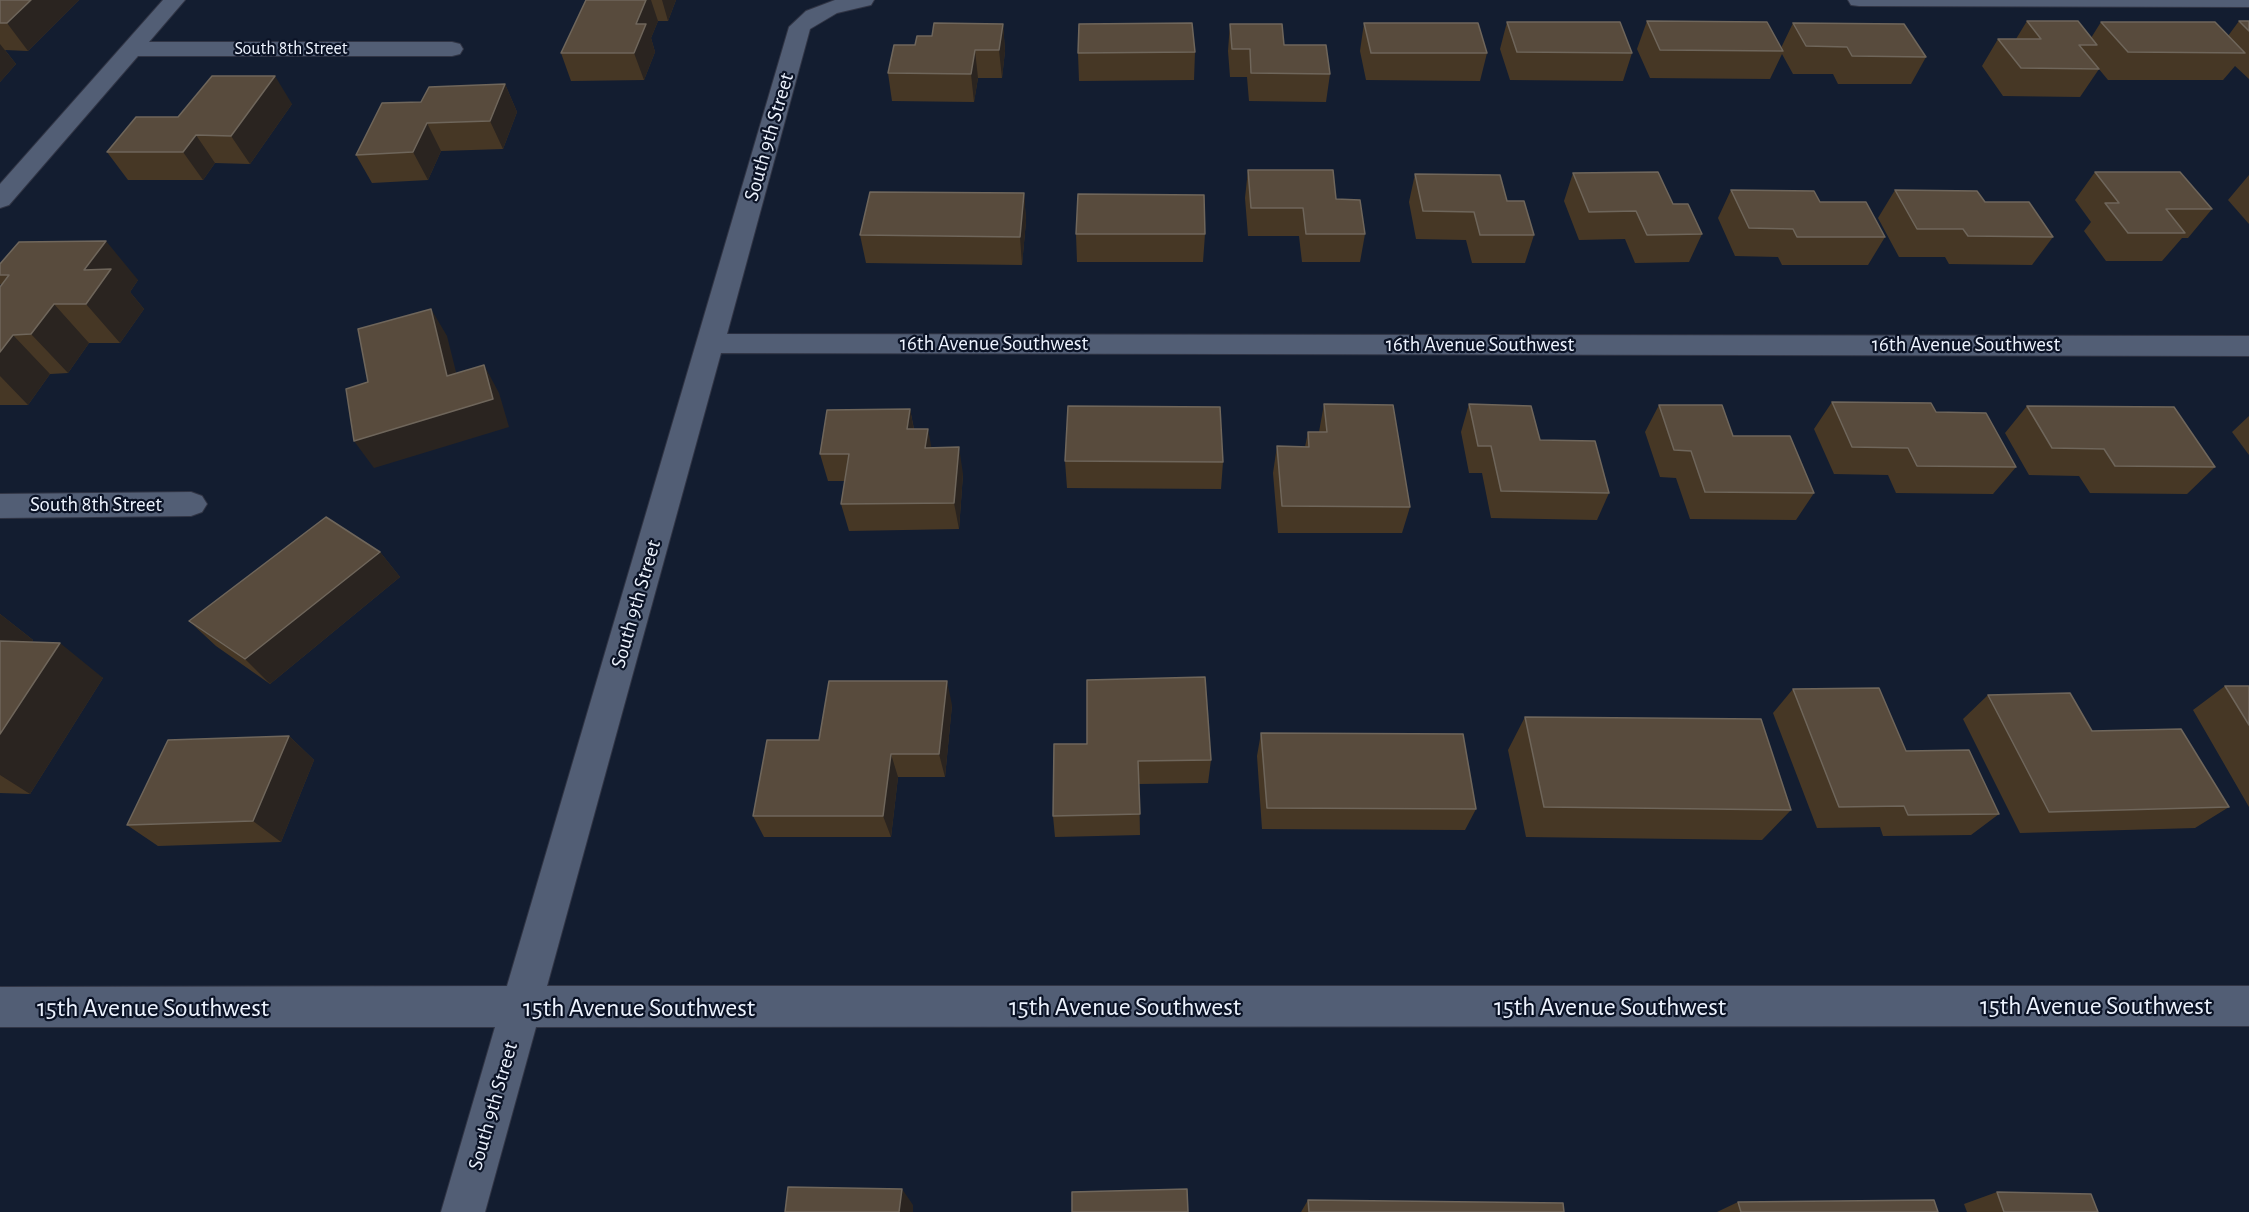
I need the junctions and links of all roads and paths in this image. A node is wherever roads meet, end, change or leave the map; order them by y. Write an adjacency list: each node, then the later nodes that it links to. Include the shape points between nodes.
1 (174, 0): 5 (street)
2 (863, 0): 8 (street, South 9th Street, via 826,8 800,27)
3 (1859, 0): 4 (street)
4 (2249, 1)
5 (131, 49): 6 (street, South 8th Street); 7 (street)
6 (452, 49)
7 (0, 200)
8 (710, 343): 9 (street, 16th Avenue Southwest); 14 (street, South 9th Street)
9 (2249, 346)
10 (191, 504): 11 (street, South 8th Street)
11 (0, 506)
12 (2249, 1006): 14 (street, 15th Avenue Southwest)
13 (0, 1007): 14 (street, 15th Avenue Southwest)
14 (521, 1008): 15 (street, South 9th Street)
15 (463, 1212)

